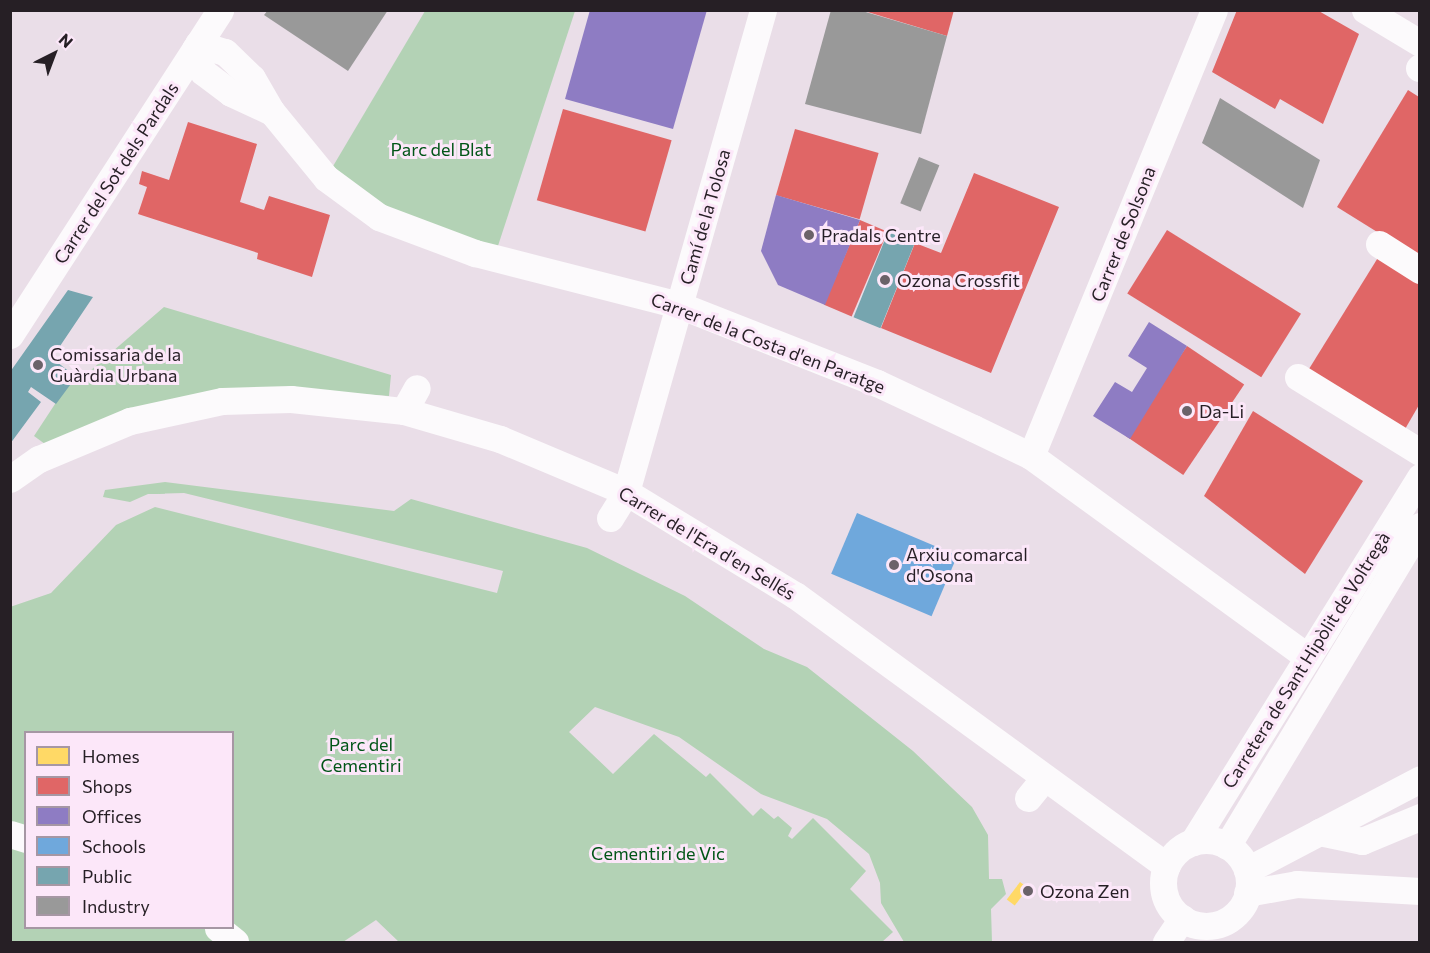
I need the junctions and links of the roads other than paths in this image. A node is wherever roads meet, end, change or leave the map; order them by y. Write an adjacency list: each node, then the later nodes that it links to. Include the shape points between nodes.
1 (220, 10): 5 (street, Carrer del Sot dels Pardals)
2 (763, 10): 9 (street, Camí de la Tolosa)
3 (1214, 10): 15 (street, Carrer de Solsona, via 1147,202)
4 (1371, 12): 6 (street)
5 (197, 46): 9 (street, Carrer de la Costa d'en Paratge, via 225,52 252,78 272,112 326,178 379,217 475,253); 10 (street, Carrer del Sot dels Pardals, via 86,235)
6 (1419, 59)
7 (1379, 244): 8 (street)
8 (1419, 270)
9 (679, 305): 15 (street, Carrer de la Costa d'en Paratge, via 877,383); 18 (street, Camí de la Tolosa)
10 (10, 334)
11 (1298, 377): 14 (street)
12 (417, 388): 13 (street)
13 (404, 411): 17 (street, Carrer de l'Era d'en Sellés, via 291,399 222,401 130,421 39,459); 18 (street, Carrer de l'Era d'en Sellés, via 500,439)
14 (1416, 441)
15 (1031, 456): 22 (street, Carrer de la Costa d'en Paratge, via 1145,549)
16 (1419, 477): 22 (street, Carretera de Sant Hipòlit de Voltregà)
17 (10, 478)
18 (626, 492): 19 (street, Camí de la Tolosa); 28 (street, Carrer de l'Era d'en Sellés, via 795,595 1036,788)
19 (610, 518)
20 (1419, 526): 21 (street, Carretera de Sant Hipòlit de Voltregà)
21 (1358, 625): 22 (street); 27 (street, Carretera de Sant Hipòlit de Voltregà)
22 (1315, 646): 26 (street, Carretera de Sant Hipòlit de Voltregà)
23 (1419, 779): 25 (street)
24 (1419, 817): 25 (street, via 1362,841)
25 (1319, 832): 29 (street)
26 (1193, 843): 27 (street, via 1207,840); 28 (street, via 1180,849)
27 (1227, 846): 29 (street)
28 (1167, 866): 31 (street, via 1165,895)
29 (1247, 882): 30 (street); 31 (street, via 1237,913 1225,922 1203,926)
30 (1419, 891)
31 (1182, 918): 34 (street)
32 (220, 929): 33 (street)
33 (235, 942)
34 (1166, 942)

